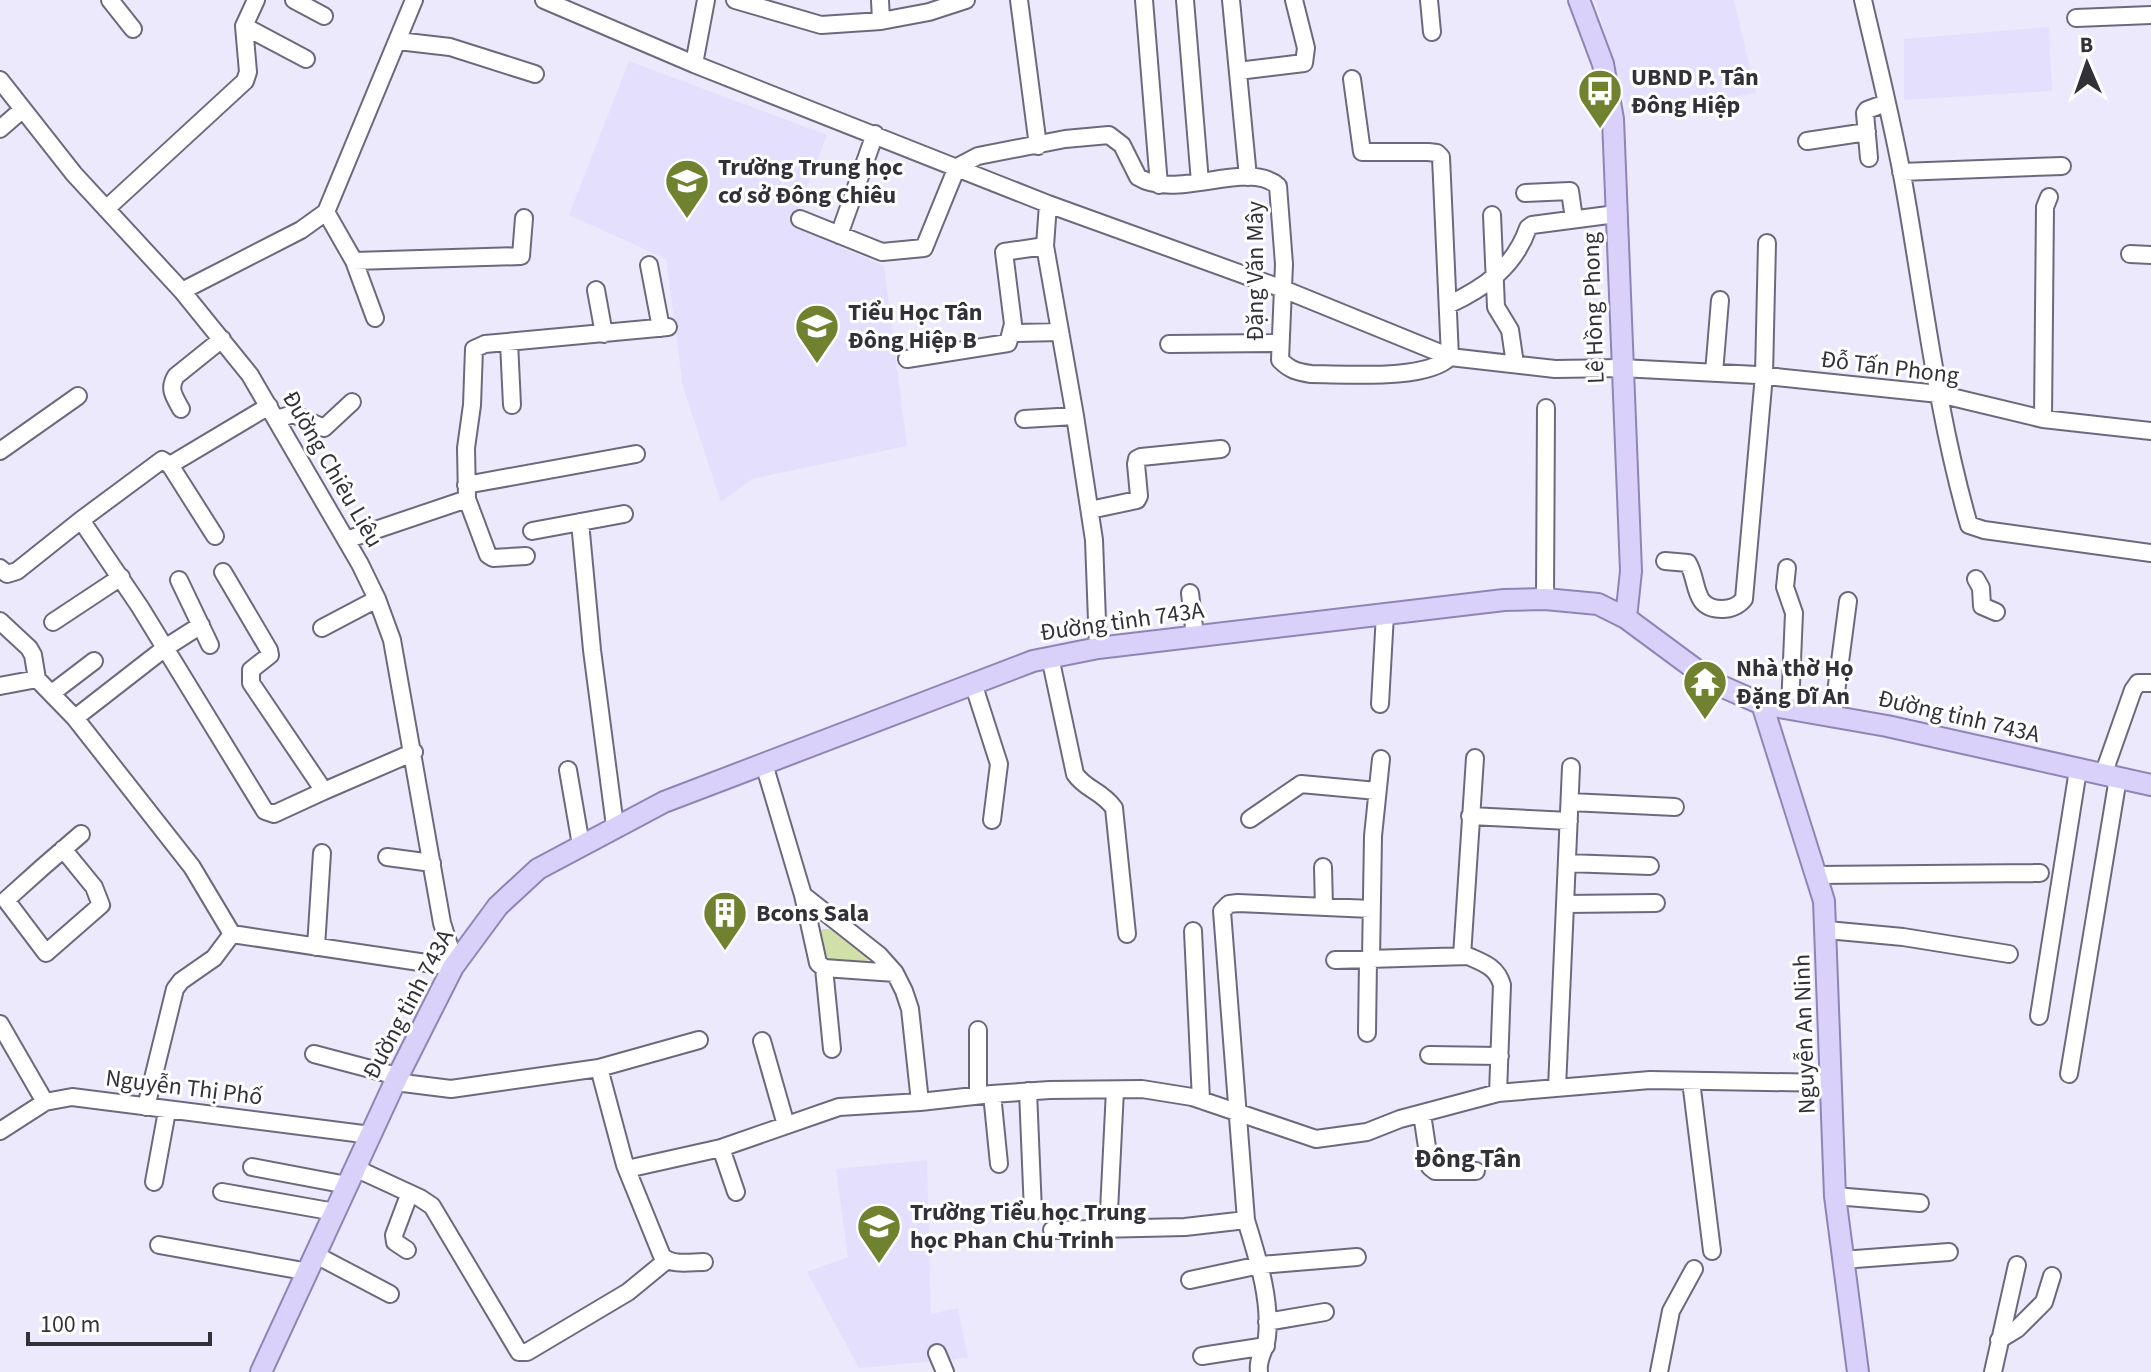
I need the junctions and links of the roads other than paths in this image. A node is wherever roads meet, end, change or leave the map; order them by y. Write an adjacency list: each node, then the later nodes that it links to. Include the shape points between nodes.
1 (256, 0): 23 (street)
2 (294, 0): 20 (street)
3 (414, 0): 26 (street)
4 (544, 0): 28 (street)
5 (706, 0): 28 (street)
6 (735, 0): 17 (street)
7 (880, 0): 22 (street)
8 (966, 0): 22 (street)
9 (1019, 0): 39 (street)
10 (1144, 0): 46 (street)
11 (1185, 0): 45 (street)
12 (1231, 0): 29 (street)
13 (1294, 0): 29 (street, via 1306,48 1304,63)
14 (1429, 0): 25 (street)
15 (1579, 0): 52 (main road, Lê Hồng Phong, via 1609,92)
16 (1863, 0): 33 (street)
17 (760, 3): 22 (street, via 821,25)
18 (118, 4): 24 (street)
19 (2151, 15): 21 (street)
20 (324, 16)
21 (2076, 18)
22 (881, 21)
23 (244, 26): 27 (street); 50 (street, via 245,81)
24 (133, 29)
25 (1432, 32)
26 (398, 41): 30 (street, via 450,47); 51 (street)
27 (306, 59)
28 (694, 64): 37 (street)
29 (1238, 71): 44 (street)
30 (535, 74)
31 (1352, 79): 69 (street, via 1362,152 1428,152 1441,157)
32 (0, 80): 34 (street, Đường Chiêu Liêu)
33 (1886, 103): 36 (street, via 1867,110); 43 (street)
34 (23, 109): 35 (street); 50 (street, Đường Chiêu Liêu)
35 (0, 129)
36 (1867, 132): 38 (street); 40 (street)
37 (875, 134): 42 (street); 57 (street)
38 (1807, 141)
39 (1038, 146): 42 (street, via 978,156); 46 (street, via 1109,135 1122,145 1138,177)
40 (1869, 158)
41 (2062, 166): 43 (street)
42 (957, 167): 49 (street); 57 (street, via 924,248 882,252)
43 (1901, 172): 84 (street)
44 (1248, 177): 45 (street, Đặng Văn Mây); 65 (street, Đặng Văn Mây, via 1261,176 1278,186)
45 (1200, 182): 46 (street, Đặng Văn Mây)
46 (1159, 185)
47 (1525, 193): 56 (street, via 1570,191)
48 (2049, 197): 93 (street)
49 (1048, 204): 59 (street); 65 (street)
50 (106, 209): 67 (street, Đường Chiêu Liêu)
51 (326, 212): 62 (street); 67 (street)
52 (1616, 214): 56 (street); 81 (main road, Lê Hồng Phong)
53 (1492, 215): 64 (street)
54 (524, 218): 62 (street, via 521,256)
55 (800, 219): 57 (street)
56 (1574, 219): 64 (street, via 1532,225)
57 (839, 235)
58 (1767, 243): 83 (street)
59 (1045, 246): 71 (street); 72 (street, via 1004,252)
60 (2130, 254): 61 (street)
61 (2151, 255)
62 (354, 261): 70 (street)
63 (649, 265): 73 (street, via 664,327)
64 (1495, 278): 69 (street); 80 (street, via 1496,307 1510,330)
65 (1283, 289): 76 (street, Đặng Văn Mây); 78 (street)
66 (596, 290): 73 (street)
67 (182, 291): 74 (street, Đường Chiêu Liêu)
68 (1720, 300): 82 (street)
69 (1448, 305): 78 (street)
70 (375, 318)
71 (1060, 332): 72 (street); 91 (street)
72 (1011, 333): 79 (street, via 1002,345)
73 (604, 334): 75 (street)
74 (222, 339): 89 (street, via 171,384); 90 (street, Đường Chiêu Liêu)
75 (509, 342): 87 (street); 99 (street, via 474,349)
76 (1280, 343): 77 (street); 78 (street, Đặng Văn Mây, via 1280,360 1296,372 1405,373 1434,368)
77 (1169, 344)
78 (1450, 357): 80 (street)
79 (907, 359)
80 (1515, 364): 81 (street)
81 (1621, 368): 82 (street, Đỗ Tấn Phong); 122 (main road, Lê Hồng Phong, via 1631,571)
82 (1714, 373): 83 (street, Đỗ Tấn Phong)
83 (1764, 375): 84 (street, Đỗ Tấn Phong); 109 (street, via 1744,599 1737,606 1709,607 1698,596 1688,563)
84 (1939, 394): 93 (street, Đỗ Tấn Phong); 107 (street, via 1969,525)
85 (78, 396): 96 (street)
86 (352, 402): 90 (street, via 324,428 293,414)
87 (512, 405)
88 (1546, 408): 118 (street)
89 (181, 409)
90 (273, 412): 98 (street); 106 (street, Đường Chiêu Liêu)
91 (1075, 416): 92 (street); 100 (street)
92 (1024, 419)
93 (2043, 419): 94 (street, Đỗ Tấn Phong)
94 (2151, 431)
95 (1221, 449): 100 (street, via 1141,457 1136,464 1137,500)
96 (0, 451)
97 (636, 454): 99 (street)
98 (170, 465): 102 (street, via 158,462); 105 (street)
99 (466, 492): 106 (street); 108 (street, via 488,555)
100 (1090, 510): 130 (street)
101 (624, 514): 103 (street)
102 (81, 520): 110 (street, via 17,571 7,574); 113 (street)
103 (580, 522): 104 (street); 160 (street)
104 (532, 531)
105 (215, 536)
106 (346, 540): 117 (street, Đường Chiêu Liêu)
107 (2151, 553)
108 (526, 556)
109 (1665, 561)
110 (0, 568)
111 (1787, 568): 140 (street, via 1785,587 1794,613)
112 (223, 572): 152 (street, via 269,650 270,655 251,670 251,683)
113 (121, 577): 124 (street); 129 (street)
114 (1976, 579): 120 (street, via 1982,606)
115 (179, 580): 125 (street)
116 (1190, 593): 127 (street)
117 (377, 599): 126 (street); 143 (street, Đường Chiêu Liêu, via 392,640)
118 (1545, 599): 121 (main road, Đường tỉnh 743A); 122 (main road, Đường tỉnh 743A, via 1598,604)
119 (1848, 601): 141 (street)
120 (1996, 612)
121 (1385, 614): 127 (main road, Đường tỉnh 743A); 138 (street)
122 (1626, 618): 139 (main road, Đường tỉnh 743A, via 1714,683)
123 (0, 621): 133 (street, via 29,648)
124 (53, 622)
125 (201, 625): 128 (street); 129 (street)
126 (322, 628)
127 (1195, 636): 130 (main road, Đường tỉnh 743A)
128 (210, 645)
129 (165, 648): 142 (street); 152 (street, via 265,811 274,814)
130 (1098, 648): 131 (main road, Đường tỉnh 743A)
131 (1050, 657): 134 (main road, Đường tỉnh 743A); 181 (street, via 1075,774 1114,808)
132 (94, 661): 137 (street)
133 (37, 679): 136 (street); 137 (street)
134 (973, 683): 146 (main road, Đường tỉnh 743A); 158 (street, via 999,764)
135 (2151, 683): 150 (street, via 2138,683 2133,690)
136 (0, 686)
137 (52, 693): 142 (street)
138 (1380, 704)
139 (1762, 704): 140 (main road, Đường tỉnh 743A); 171 (main road, Nguyễn An Ninh)
140 (1790, 708): 141 (main road, Đường tỉnh 743A)
141 (1833, 715): 149 (main road, Đường tỉnh 743A)
142 (75, 718): 180 (street, via 192,867)
143 (414, 752): 152 (street); 166 (street, Đường Chiêu Liêu)
144 (1475, 758): 156 (street)
145 (1381, 759): 153 (street)
146 (764, 764): 160 (main road, Đường tỉnh 743A); 172 (street)
147 (1571, 767): 154 (street)
148 (568, 770): 162 (street)
149 (2078, 770): 150 (main road, Đường tỉnh 743A); 190 (street)
150 (2110, 777): 151 (main road, Đường tỉnh 743A); 201 (street)
151 (2151, 785)
152 (324, 791)
153 (1377, 791): 157 (street, via 1301,784); 177 (street)
154 (1570, 802): 155 (street); 159 (street)
155 (1675, 807)
156 (1470, 816): 159 (street); 184 (street)
157 (1250, 819)
158 (992, 820)
159 (1569, 821): 167 (street)
160 (615, 826): 162 (main road, Đường tỉnh 743A)
161 (81, 834): 163 (street)
162 (581, 845): 187 (main road, Đường tỉnh 743A, via 554,859 498,906)
163 (63, 849): 173 (street); 173 (street, via 94,887 99,909 46,953)
164 (322, 853): 182 (street)
165 (387, 857): 166 (street)
166 (432, 863): 187 (street, Đường Chiêu Liêu)
167 (1567, 863): 168 (street); 175 (street)
168 (1650, 866)
169 (1323, 867): 176 (street)
170 (2040, 873): 171 (street)
171 (1816, 875): 178 (main road, Nguyễn An Ninh)
172 (803, 895): 188 (street, via 818,963); 189 (street)
173 (3, 902)
174 (1656, 903): 175 (street)
175 (1565, 904): 205 (street)
176 (1324, 907): 177 (street); 215 (street, via 1238,903 1222,911)
177 (1371, 909): 186 (street)
178 (1827, 930): 183 (street); 204 (main road, Nguyễn An Ninh)
179 (1193, 931): 210 (street)
180 (232, 934): 182 (street); 213 (street, via 214,958 175,989)
181 (1127, 934)
182 (316, 947): 187 (street)
183 (2009, 954)
184 (1462, 956): 186 (street); 199 (street, via 1499,973)
185 (1335, 960): 186 (street)
186 (1369, 960): 193 (street)
187 (454, 965): 202 (main road, Đường tỉnh 743A)
188 (824, 968): 189 (street); 196 (street)
189 (895, 973): 212 (street, via 910,1009)
190 (2039, 1016)
191 (0, 1024): 211 (street)
192 (978, 1030): 209 (street)
193 (1367, 1033)
194 (699, 1040): 200 (street)
195 (762, 1041): 217 (street)
196 (832, 1049)
197 (314, 1054): 202 (street)
198 (1429, 1055): 199 (street)
199 (1500, 1056): 208 (street)
200 (599, 1068): 202 (street, via 451,1089); 223 (street)
201 (2069, 1074)
202 (396, 1079): 219 (main road, Đường tỉnh 743A)
203 (1691, 1081): 204 (street); 205 (street); 239 (street)
204 (1831, 1083): 230 (main road, Nguyễn An Ninh)
205 (1557, 1088): 208 (street)
206 (1115, 1090): 207 (street); 210 (street, via 1142,1089); 232 (street)
207 (1028, 1091): 209 (street); 234 (street)
208 (1498, 1093): 216 (street)
209 (985, 1094): 212 (street); 221 (street)
210 (1201, 1100): 215 (street)
211 (45, 1102): 213 (street, Nguyễn Thị Phố, via 72,1097); 218 (street, Nguyễn Thị Phố)
212 (920, 1102): 217 (street, via 839,1107)
213 (146, 1107): 214 (street, Nguyễn Thị Phố)
214 (167, 1111): 219 (street, Nguyễn Thị Phố); 226 (street)
215 (1239, 1113): 216 (street, via 1316,1139 1367,1132); 235 (street)
216 (1422, 1114): 224 (street, via 1430,1167)
217 (786, 1125): 220 (street)
218 (0, 1131)
219 (371, 1135): 225 (main road, Đường tỉnh 743A)
220 (721, 1148): 223 (street); 228 (street)
221 (999, 1164)
222 (252, 1167): 225 (street)
223 (627, 1169): 242 (street)
224 (1476, 1171)
225 (351, 1177): 229 (street); 233 (main road, Đường tỉnh 743A)
226 (154, 1182)
227 (222, 1192): 233 (street)
228 (736, 1192)
229 (409, 1195): 238 (street, via 394,1235); 242 (street, via 432,1206 519,1352 628,1292)
230 (1835, 1196): 231 (street); 243 (main road, Nguyễn An Ninh)
231 (1920, 1203)
232 (1109, 1211)
233 (335, 1212): 245 (main road, Đường tỉnh 743A)
234 (1033, 1212)
235 (1246, 1220): 236 (street); 246 (street)
236 (1052, 1230)
237 (159, 1245): 245 (street)
238 (407, 1250)
239 (1712, 1251)
240 (1949, 1252): 243 (street)
241 (1357, 1257): 246 (street)
242 (667, 1260): 244 (street)
243 (1842, 1260): 262 (main road, Nguyễn An Ninh)
244 (704, 1262)
245 (312, 1264): 251 (street); 258 (main road, Đường tỉnh 743A)
246 (1260, 1265): 250 (street); 253 (street)
247 (2017, 1265): 254 (street)
248 (1694, 1269): 261 (street, via 1671,1311)
249 (2052, 1276): 254 (street, via 2044,1302)
250 (1190, 1280)
251 (390, 1294)
252 (1325, 1312): 253 (street)
253 (1267, 1322): 255 (street)
254 (1999, 1340): 263 (street)
255 (1266, 1346): 257 (street); 260 (street, via 1259,1356)
256 (937, 1353): 259 (street)
257 (1202, 1356)
258 (261, 1372)
259 (945, 1372)
260 (1259, 1372)
261 (1659, 1372)
262 (1858, 1372)
263 (1993, 1372)

